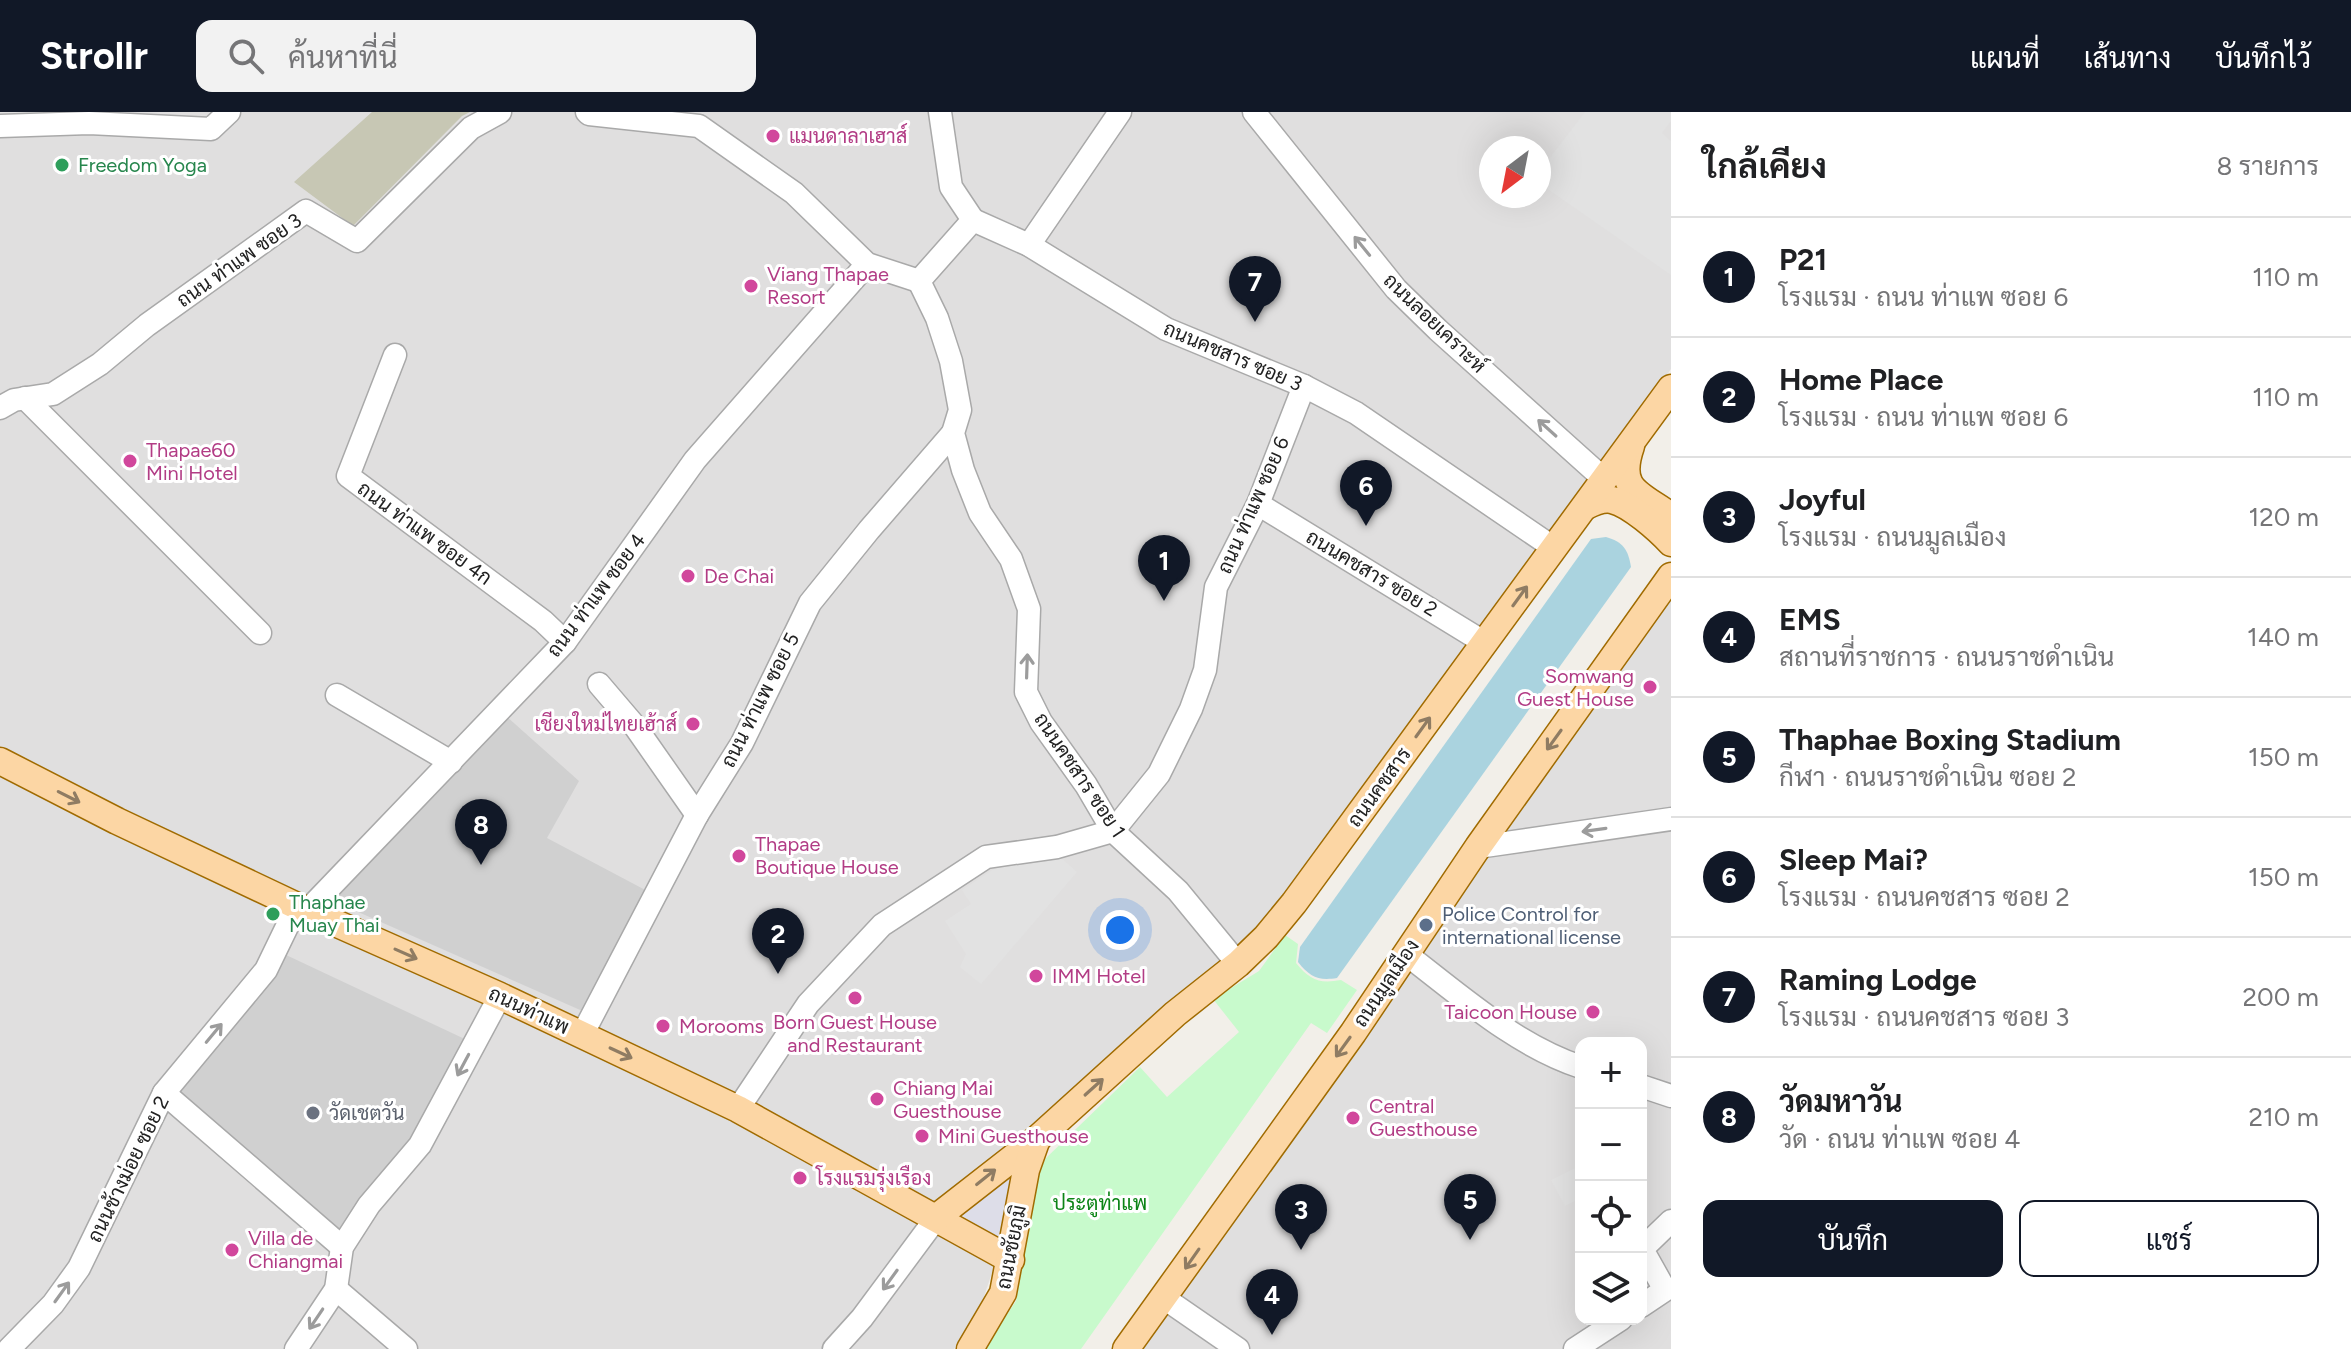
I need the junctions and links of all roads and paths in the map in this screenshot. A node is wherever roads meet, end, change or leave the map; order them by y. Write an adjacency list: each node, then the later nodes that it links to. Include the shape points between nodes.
1 (229, 112): 7 (street, via 211,129 89,123)
2 (500, 112): 15 (street, ถนน ท่าแพ ซอย 3, via 471,128 357,241 306,211 100,364 53,394)
3 (587, 112): 10 (street, via 699,126 794,193)
4 (940, 112): 8 (street, via 951,187)
5 (1120, 112): 9 (street)
6 (1254, 112): 19 (street, ถนนลอยเคราะห์, one-way to 6, via 1396,289)
7 (0, 126)
8 (973, 220): 9 (street, ถนนคชสาร ซอย 3); 11 (street)
9 (1029, 245): 13 (street, ถนนคชสาร ซอย 3, via 1166,329)
10 (867, 264): 11 (street); 27 (street, ถนน ท่าแพ ซอย 4, via 695,460)
11 (919, 281): 17 (street, ถนนคชสาร ซอย 1, via 951,361 960,410)
12 (395, 355): 27 (street, ถนน ท่าแพ ซอย 4ก, via 348,476)
13 (1304, 386): 20 (street, ถนน ท่าแพ ซอย 6); 24 (street, ถนนคชสาร ซอย 3, via 1356,413)
14 (1671, 388): 18 (main road, ถนนคชสาร)
15 (25, 398): 16 (street, ถนน ท่าแพ ซอย 3); 26 (street)
16 (0, 408)
17 (953, 433): 33 (street, ถนน ท่าแพ ซอย 5, via 810,603 742,743); 35 (street, ถนนคชสาร ซอย 1, one-way to 17, via 1026,692 1029,609 1011,559 980,513)
18 (1633, 442): 19 (main road, ถนนคชสาร); 22 (main road, via 1626,478)
19 (1605, 480): 21 (main road, ถนนคชสาร)
20 (1258, 504): 28 (street, ถนนคชสาร ซอย 2); 35 (street, ถนน ท่าแพ ซอย 6, via 1216,587 1205,670 1191,709 1159,774)
21 (1586, 506): 23 (main road, via 1612,500); 24 (main road, ถนนคชสาร)
22 (1671, 516)
23 (1671, 543)
24 (1554, 548): 28 (main road, ถนนคชสาร, one-way to 24)
25 (1669, 578): 36 (main road, ถนนมูลเมือง, one-way to 36)
26 (260, 633)
27 (565, 642): 32 (street, ถนน ท่าแพ ซอย 4)
28 (1485, 643): 39 (main road, ถนนคชสาร, one-way to 28, via 1294,903)
29 (599, 684): 33 (street)
30 (337, 695): 32 (street)
31 (0, 761): 37 (main road, ถนนท่าแพ, one-way to 37)
32 (451, 762): 37 (street, ถนน ท่าแพ ซอย 4)
33 (697, 815): 41 (street, ถนน ท่าแพ ซอย 5)
34 (1671, 819): 36 (street, one-way to 36)
35 (1113, 831): 39 (street, ถนนคชสาร ซอย 1, via 1178,891); 46 (street, via 1057,847 986,857 882,925 808,1004)
36 (1478, 847): 38 (main road, ถนนมูลเมือง)
37 (302, 908): 40 (main road, ถนนท่าแพ, one-way to 40); 44 (street, ถนนช้างม่อย ซอย 2, one-way to 37, via 266,970)
38 (1406, 954): 42 (street, via 1521,1040); 55 (main road, ถนนมูลเมือง, one-way to 55)
39 (1238, 964): 47 (main road, ถนนคชสาร, one-way to 39)
40 (500, 996): 41 (main road, ถนนท่าแพ); 50 (street, one-way to 50, via 420,1145 369,1205)
41 (582, 1035): 46 (main road, ถนนท่าแพ, one-way to 46)
42 (1575, 1065)
43 (1647, 1088): 45 (street)
44 (164, 1093): 50 (street); 58 (street, ถนนช้างม่อย ซอย 2, one-way to 44, via 79,1268)
45 (1671, 1096)
46 (738, 1109): 48 (main road, ถนนท่าแพ)
47 (1037, 1139): 48 (main road, one-way to 47); 53 (main road, ถนนชัยภูมิ, via 1026,1170)
48 (937, 1217): 53 (main road, ถนนท่าแพ); 61 (street, one-way to 61)
49 (1671, 1221): 51 (street, via 1642,1249)
50 (342, 1247): 54 (street)
51 (1644, 1253)
52 (1647, 1258): 56 (street, via 1665,1290)
53 (1011, 1260): 62 (main road, ถนนชัยภูมิ, via 1003,1293)
54 (336, 1289): 59 (street, one-way to 59); 60 (street)
55 (1164, 1298): 63 (main road, ถนนมูลเมือง); 64 (street)
56 (1647, 1302)
57 (1612, 1325): 65 (street)
58 (9, 1349)
59 (296, 1349)
60 (406, 1349)
61 (834, 1349)
62 (970, 1349)
63 (1126, 1349)
64 (1238, 1349)
65 (1575, 1349)

